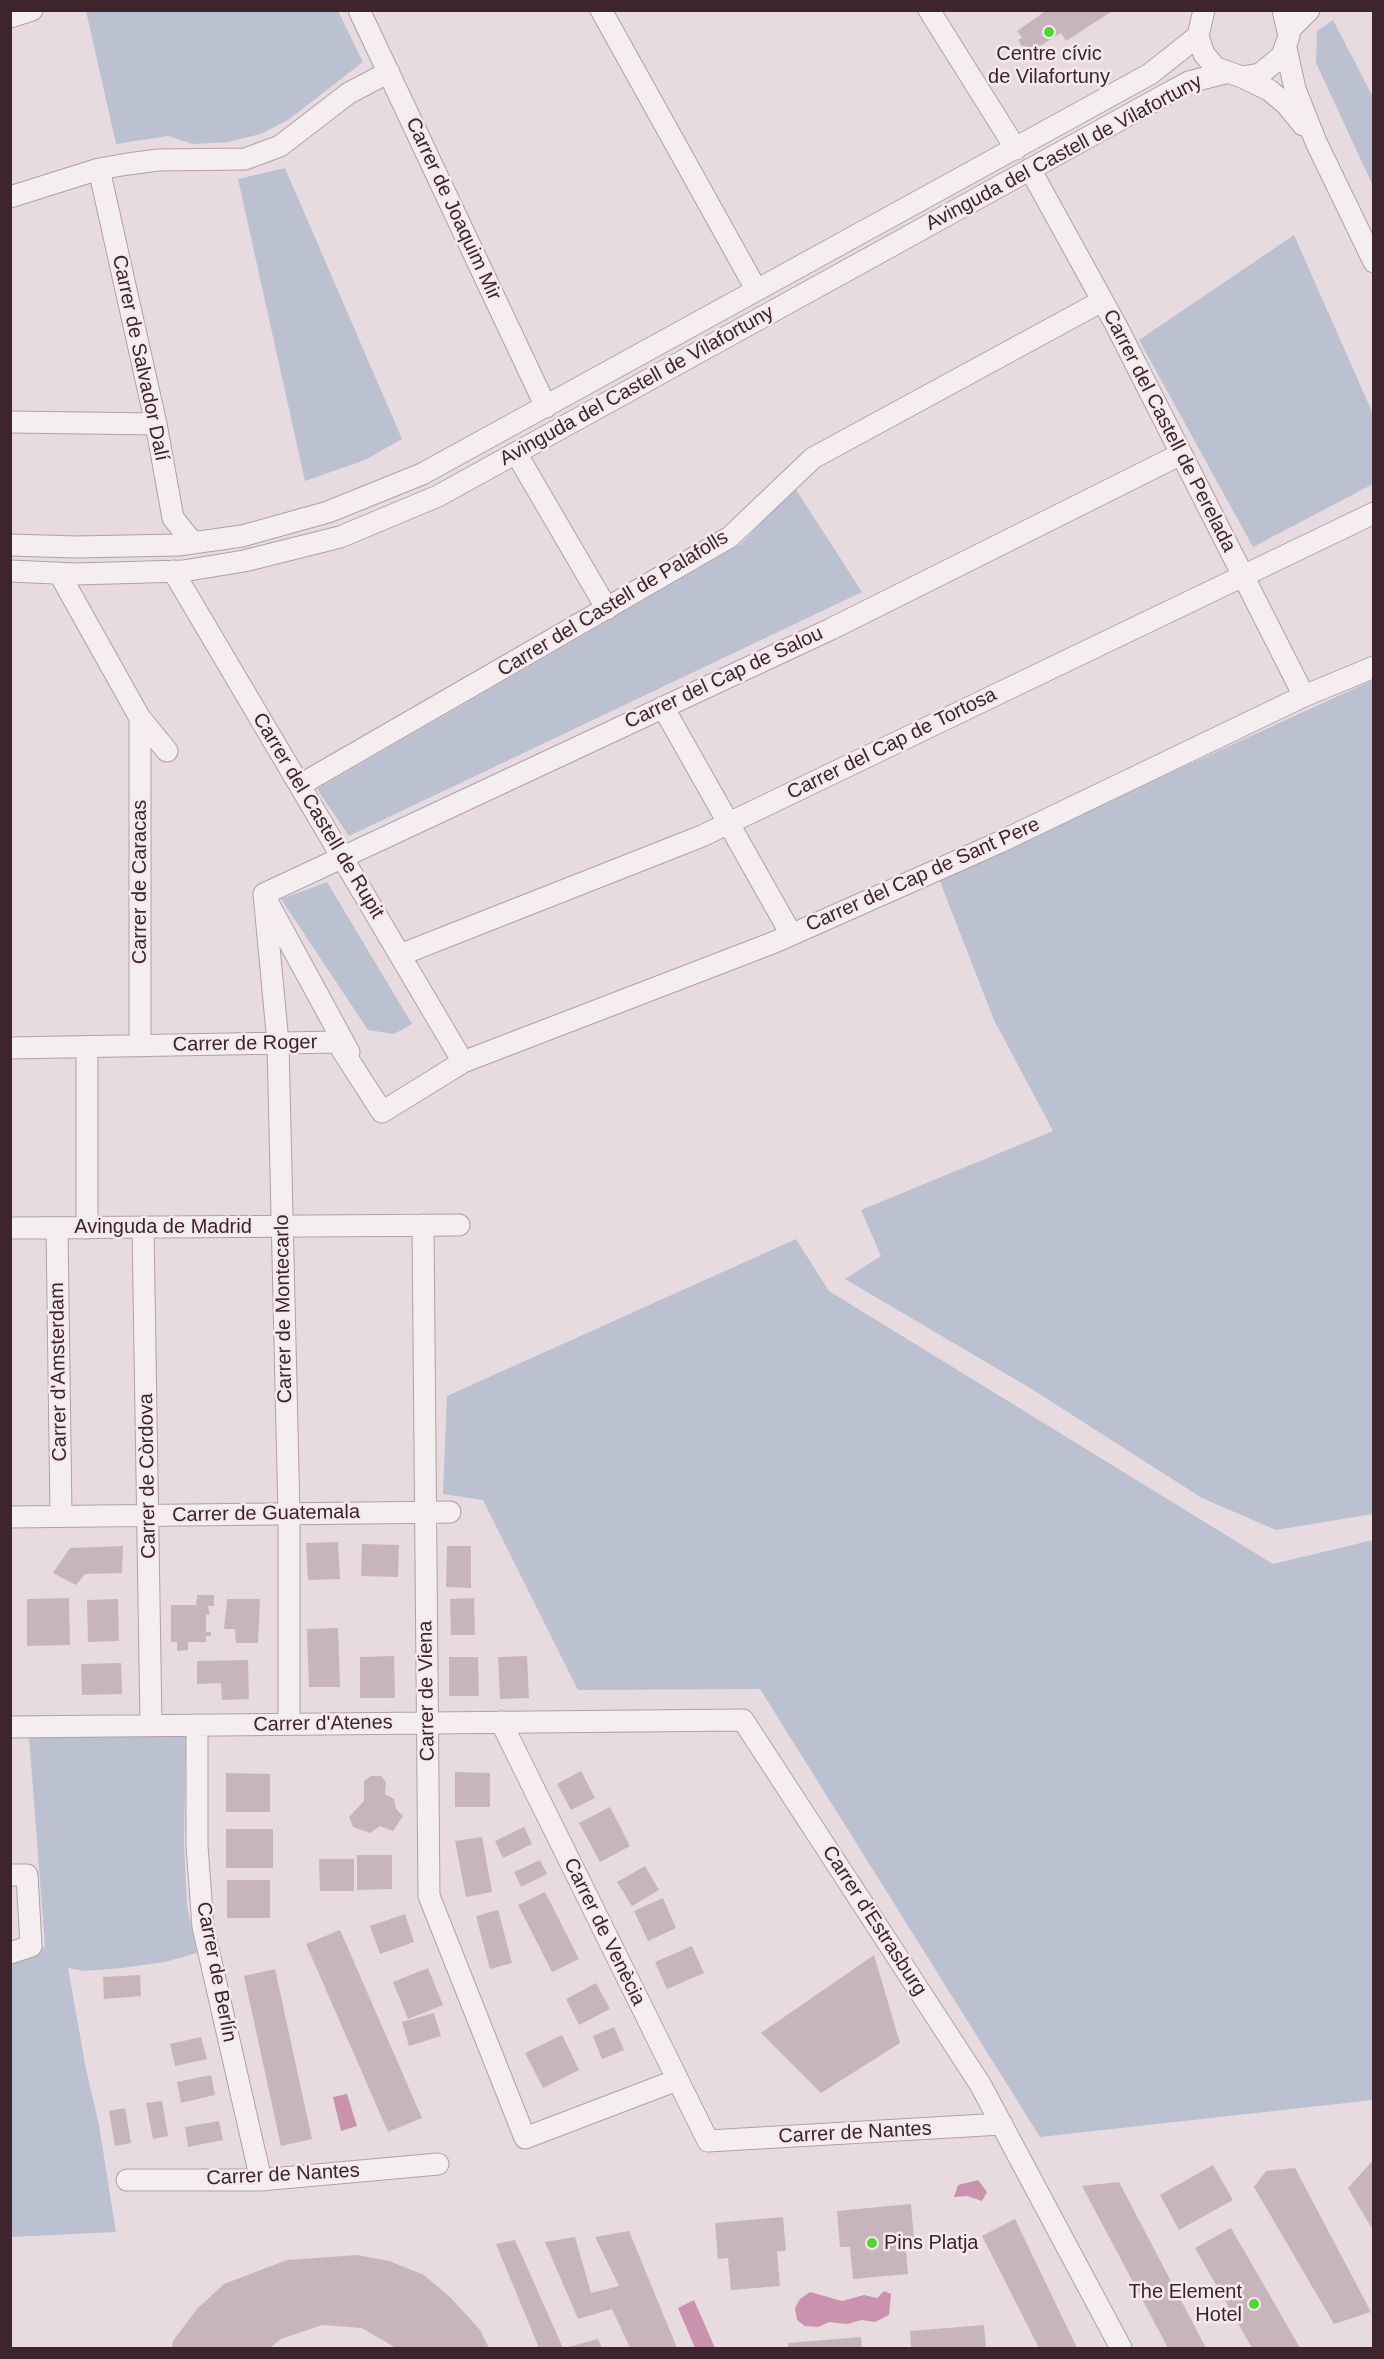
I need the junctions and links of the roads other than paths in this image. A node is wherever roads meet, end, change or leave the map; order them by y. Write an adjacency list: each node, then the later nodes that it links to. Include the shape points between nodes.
1 (32, 10): 6 (street)
2 (359, 10): 9 (street, Carrer de Joaquim Mir)
3 (601, 10): 17 (street)
4 (929, 10): 12 (street)
5 (1309, 10): 8 (street)
6 (10, 17)
7 (1200, 19): 10 (street, via 1209,62); 12 (street, Avinguda del Castell de Vilafortuny, via 1150,74)
8 (1286, 30): 10 (street, Avinguda del Castell de Vilafortuny, via 1269,70); 11 (street, via 1295,89)
9 (389, 72): 13 (street, via 349,93 280,146 245,159 158,160); 19 (street, Carrer de Joaquim Mir)
10 (1233, 75): 11 (street, via 1269,90 1286,104); 14 (street, Avinguda del Castell de Vilafortuny, via 1189,82)
11 (1316, 142): 16 (street)
12 (1016, 149): 17 (street, Avinguda del Castell de Vilafortuny)
13 (99, 168): 15 (street); 21 (street, Carrer de Salvador Dalí)
14 (1030, 169): 18 (street, Carrer del Castell de Perelada); 22 (street, Avinguda del Castell de Vilafortuny)
15 (10, 197)
16 (1374, 262)
17 (756, 289): 19 (street, Avinguda del Castell de Vilafortuny)
18 (1102, 301): 23 (street, Carrer del Castell de Perelada); 31 (street, Carrer del Castell de Palafolls, via 813,458 730,537)
19 (546, 406): 25 (street, Avinguda del Castell de Vilafortuny, via 422,474 328,512 242,536)
20 (10, 422): 21 (street)
21 (156, 424): 25 (street, Carrer de Salvador Dalí, via 173,518)
22 (516, 453): 28 (street, Avinguda del Castell de Vilafortuny, via 438,496 340,537 244,561); 31 (street)
23 (1181, 454): 30 (street, Carrer del Castell de Perelada); 34 (street, Carrer del Cap de Salou, via 831,629)
24 (1374, 513): 30 (street, Carrer del Cap de Tortosa)
25 (193, 543): 26 (street, Avinguda del Castell de Vilafortuny)
26 (10, 545)
27 (10, 571): 29 (street, Avinguda del Castell de Vilafortuny)
28 (173, 571): 29 (street, Avinguda del Castell de Vilafortuny); 37 (street, Carrer del Castell de Rupit)
29 (58, 573): 35 (street)
30 (1241, 575): 33 (street, Carrer del Castell de Perelada); 38 (street, Carrer del Cap de Tortosa)
31 (607, 609): 37 (street, Carrer del Castell de Palafolls)
32 (1374, 667): 33 (street, Carrer del Cap de Sant Pere)
33 (1304, 696): 41 (street, Carrer del Cap de Sant Pere, via 1000,842)
34 (663, 707): 38 (street); 39 (street, Carrer del Cap de Salou)
35 (140, 718): 36 (street); 44 (street, Carrer de Caracas)
36 (167, 751)
37 (300, 785): 39 (street, Carrer del Castell de Rupit)
38 (729, 823): 41 (street); 42 (street, Carrer del Cap de Tortosa)
39 (343, 857): 40 (street, Carrer del Cap de Salou); 42 (street, Carrer del Castell de Rupit)
40 (264, 894): 43 (street, Carrer de Montecarlo); 48 (street)
41 (791, 934): 47 (street, Carrer del Cap de Sant Pere)
42 (400, 955): 47 (street, Carrer del Castell de Rupit)
43 (278, 1044): 44 (street, Carrer de Roger); 48 (street, Carrer de Roger, via 337,1042); 51 (street, Carrer de Montecarlo)
44 (140, 1046): 45 (street, Carrer de Roger)
45 (87, 1047): 46 (street, Carrer de Roger); 55 (street)
46 (10, 1048)
47 (463, 1062): 48 (street)
48 (382, 1112)
49 (423, 1225): 50 (street, Avinguda de Madrid); 51 (street, Avinguda de Madrid); 56 (street, Carrer de Viena)
50 (459, 1225)
51 (282, 1226): 52 (street, Avinguda de Madrid); 58 (street, Carrer de Montecarlo)
52 (143, 1227): 55 (street, Avinguda de Madrid); 59 (street, Carrer de Còrdova)
53 (10, 1228): 54 (street, Avinguda de Madrid)
54 (57, 1228): 55 (street, Avinguda de Madrid); 60 (street, Carrer d'Amsterdam)
55 (87, 1228)
56 (425, 1512): 57 (street, Carrer de Guatemala); 58 (street, Carrer de Guatemala); 64 (street, Carrer de Viena)
57 (450, 1512)
58 (289, 1514): 59 (street, Carrer de Guatemala); 65 (street, Carrer de Montecarlo)
59 (149, 1515): 60 (street, Carrer de Guatemala); 66 (street, Carrer de Còrdova)
60 (61, 1516): 61 (street, Carrer de Guatemala)
61 (10, 1517)
62 (743, 1720): 63 (street, Carrer d'Atenes); 72 (street, Carrer d'Estrasburg, via 980,2084)
63 (501, 1722): 64 (street, Carrer d'Atenes); 71 (street, Carrer de Venècia)
64 (428, 1723): 65 (street, Carrer d'Atenes); 71 (street, Carrer de Viena, via 429,1896 525,2138)
65 (289, 1724): 67 (street, Carrer d'Atenes)
66 (151, 1725): 67 (street, Carrer d'Atenes); 68 (street, Carrer d'Atenes)
67 (197, 1725): 76 (street, Carrer de Berlín, via 197,1846 203,1927)
68 (10, 1727)
69 (10, 1875): 70 (street, via 27,1875 31,1946)
70 (10, 1953)
71 (677, 2080): 73 (street, Carrer de Venècia)
72 (1002, 2124): 73 (street, Carrer de Nantes); 77 (street, Carrer d'Estrasburg)
73 (708, 2141)
74 (438, 2164): 76 (street, Carrer de Nantes)
75 (127, 2180): 76 (street, Carrer de Nantes)
76 (261, 2180)
77 (1121, 2349)

